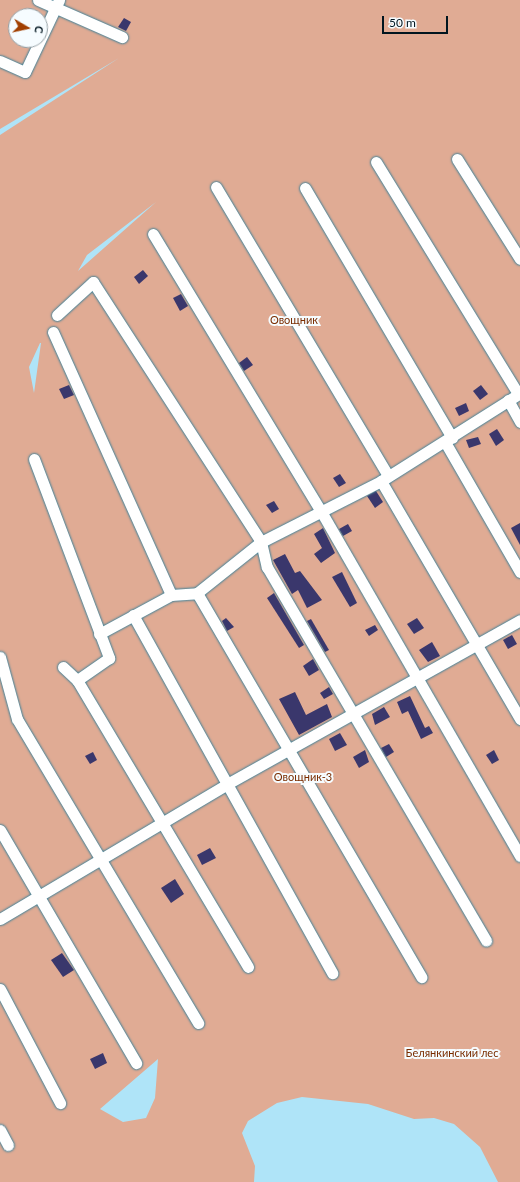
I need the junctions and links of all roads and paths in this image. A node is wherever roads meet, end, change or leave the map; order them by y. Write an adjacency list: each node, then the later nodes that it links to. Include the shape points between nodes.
1 (38, 0): 2 (lane)
2 (57, 4): 3 (lane); 4 (lane, via 25,72)
3 (122, 37)
4 (0, 61)
5 (458, 159): 10 (lane)
6 (376, 162): 13 (lane)
7 (216, 187): 18 (lane)
8 (305, 188): 16 (lane)
9 (153, 234): 19 (lane)
10 (520, 259)
11 (57, 315): 20 (lane, via 93,282)
12 (53, 332): 23 (lane)
13 (519, 394): 14 (lane)
14 (508, 400): 15 (lane); 16 (lane)
15 (520, 422)
16 (449, 440): 18 (lane); 21 (lane)
17 (34, 459): 26 (lane)
18 (384, 478): 19 (lane); 27 (lane)
19 (322, 513): 20 (lane); 30 (lane)
20 (261, 542): 22 (lane); 32 (lane, via 267,567)
21 (520, 572)
22 (197, 593): 23 (lane); 34 (lane)
23 (171, 595): 24 (lane)
24 (133, 615): 26 (lane); 35 (lane)
25 (520, 620): 27 (lane)
26 (99, 634): 31 (lane, via 109,658)
27 (478, 646): 30 (lane); 33 (lane)
28 (0, 657): 39 (lane, via 17,719)
29 (63, 667): 31 (lane)
30 (414, 677): 32 (lane); 38 (lane)
31 (77, 680): 36 (lane)
32 (352, 713): 34 (lane); 42 (lane)
33 (520, 719)
34 (288, 749): 35 (lane); 45 (lane)
35 (227, 784): 36 (lane); 44 (lane)
36 (164, 824): 39 (lane); 43 (lane)
37 (0, 830): 40 (lane)
38 (520, 856)
39 (101, 860): 40 (lane); 47 (lane)
40 (37, 898): 41 (lane); 48 (lane)
41 (0, 920)
42 (486, 942)
43 (248, 967)
44 (332, 973)
45 (421, 977)
46 (0, 989): 49 (lane)
47 (198, 1023)
48 (136, 1063)
49 (60, 1103)
50 (0, 1130): 51 (lane)
51 (8, 1145)

